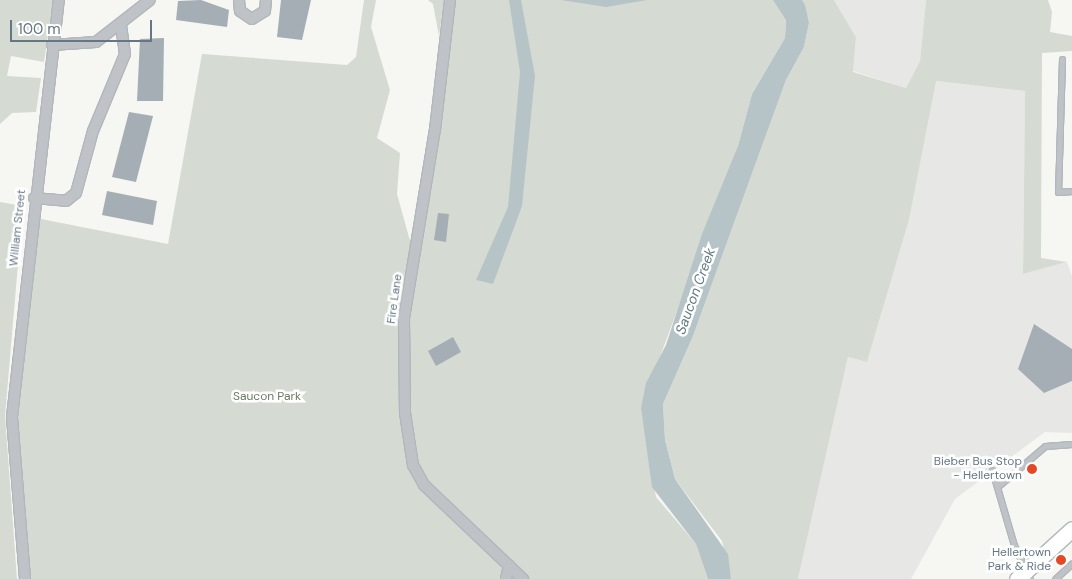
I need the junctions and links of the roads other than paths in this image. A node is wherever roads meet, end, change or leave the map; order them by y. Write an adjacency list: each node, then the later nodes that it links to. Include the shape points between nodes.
1 (59, 0): 7 (street, William Street)
2 (150, 0): 6 (street)
3 (239, 0): 4 (street, via 240,11 252,19 265,11)
4 (266, 0)
5 (450, 0): 16 (street, Fire Lane, via 435,129 404,319 402,386 417,475)
6 (121, 24): 7 (street, via 88,45); 10 (street, via 125,54 92,131 76,193 66,201)
7 (52, 45): 10 (street, William Street)
8 (1062, 59): 9 (lane, via 1058,192)
9 (1072, 191)
10 (34, 198): 18 (street, William Street, via 12,417)
11 (1072, 444): 13 (lane, via 1045,446)
12 (992, 470): 13 (lane)
13 (997, 487): 17 (lane)
14 (1072, 529): 17 (street)
15 (1072, 563): 21 (lane)
16 (509, 565): 19 (street); 20 (street, Fire Lane)
17 (1024, 577)
18 (25, 579)
19 (506, 579)
20 (523, 579)
21 (1055, 579)

